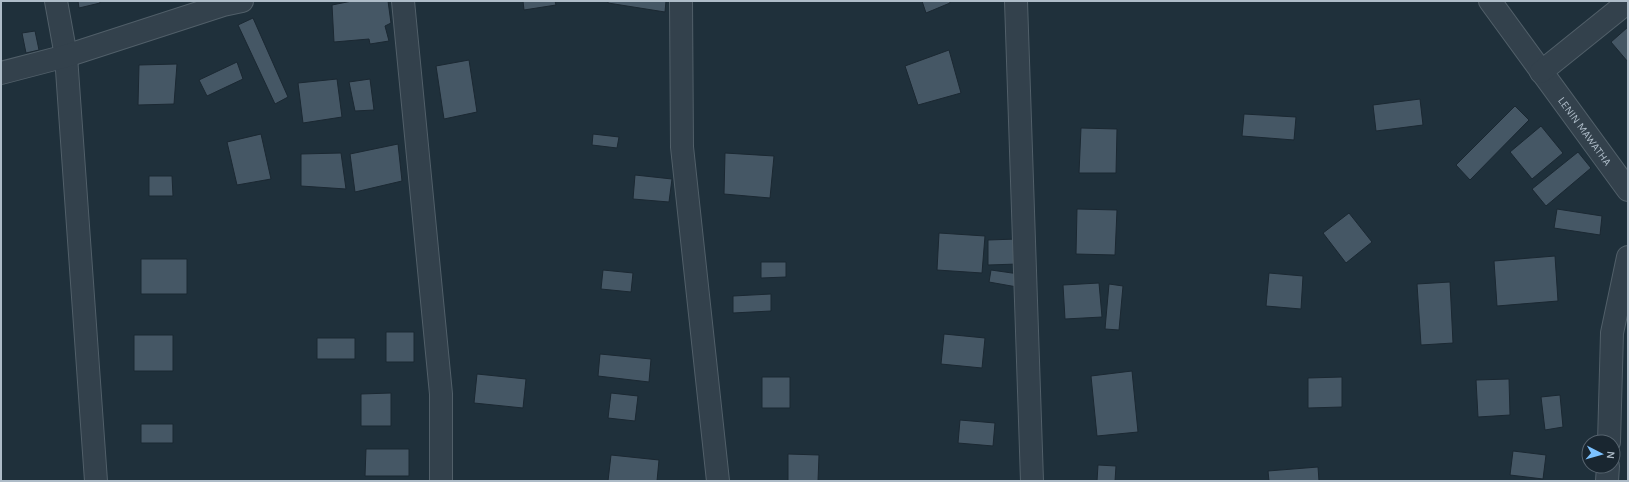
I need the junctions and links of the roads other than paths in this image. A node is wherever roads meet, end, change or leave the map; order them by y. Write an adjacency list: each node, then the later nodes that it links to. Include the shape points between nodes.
1 (56, 1): 8 (street)
2 (403, 1): 15 (street, via 441,394)
3 (681, 1): 16 (street, via 682,147)
4 (1016, 1): 17 (street)
5 (1490, 1): 9 (street, LENIN MAWATHA)
6 (229, 2): 8 (street)
7 (1628, 2): 9 (street)
8 (66, 56): 10 (street); 14 (street)
9 (1541, 72): 11 (street, LENIN MAWATHA)
10 (1, 73)
11 (1628, 190)
12 (1628, 257): 13 (street, via 1612,334)
13 (1609, 434)
14 (96, 481)
15 (441, 481)
16 (718, 481)
17 (1032, 481)

